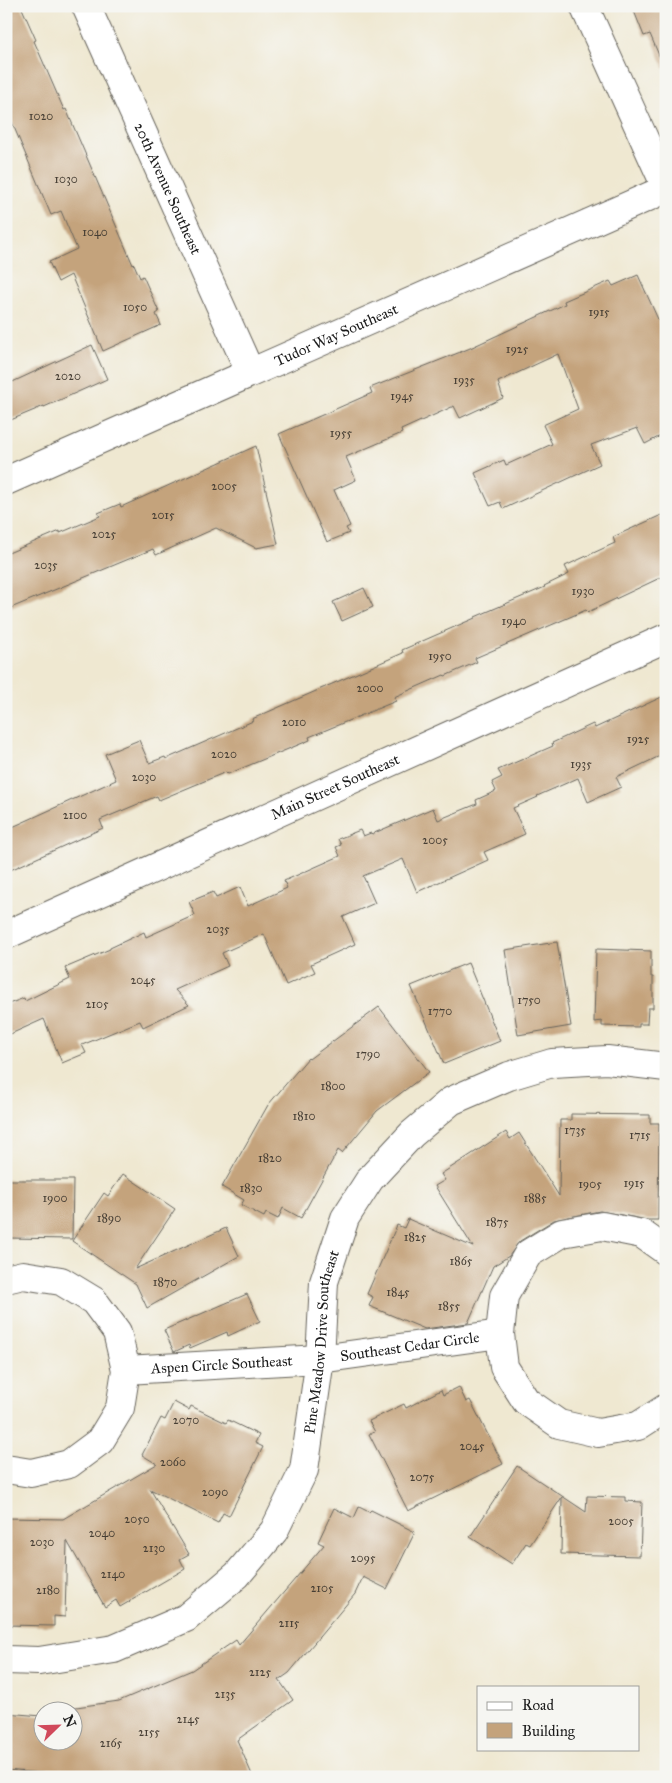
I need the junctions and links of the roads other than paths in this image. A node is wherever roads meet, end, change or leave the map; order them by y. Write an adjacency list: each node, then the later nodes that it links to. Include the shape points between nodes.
1 (86, 6): 4 (street, 20th Avenue Southeast)
2 (584, 6): 3 (street)
3 (666, 188): 4 (street, Tudor Way Southeast)
4 (250, 372): 5 (street, Tudor Way Southeast)
5 (6, 481)
6 (666, 638): 7 (street, Main Street Southeast)
7 (6, 935)
8 (666, 1066): 12 (street, Pine Meadow Drive Southeast, via 607,1060 552,1063 508,1076 452,1101 412,1134 370,1179 345,1218 324,1282)
9 (666, 1251): 11 (street, via 642,1234 602,1226 562,1232 528,1254 504,1296)
10 (6, 1279): 13 (street, via 23,1275 61,1281 94,1301 117,1332)
11 (500, 1334): 12 (street, Southeast Cedar Circle); 14 (street, via 504,1367 526,1401 559,1424 598,1433 638,1426)
12 (320, 1359): 13 (street, Aspen Circle Southeast); 16 (street, Pine Meadow Drive Southeast, via 304,1470 274,1531 237,1576 186,1618 114,1649 39,1661)
13 (126, 1370): 15 (street, via 120,1408 100,1441 69,1464 31,1473)
14 (666, 1408)
15 (6, 1469)
16 (6, 1660)

